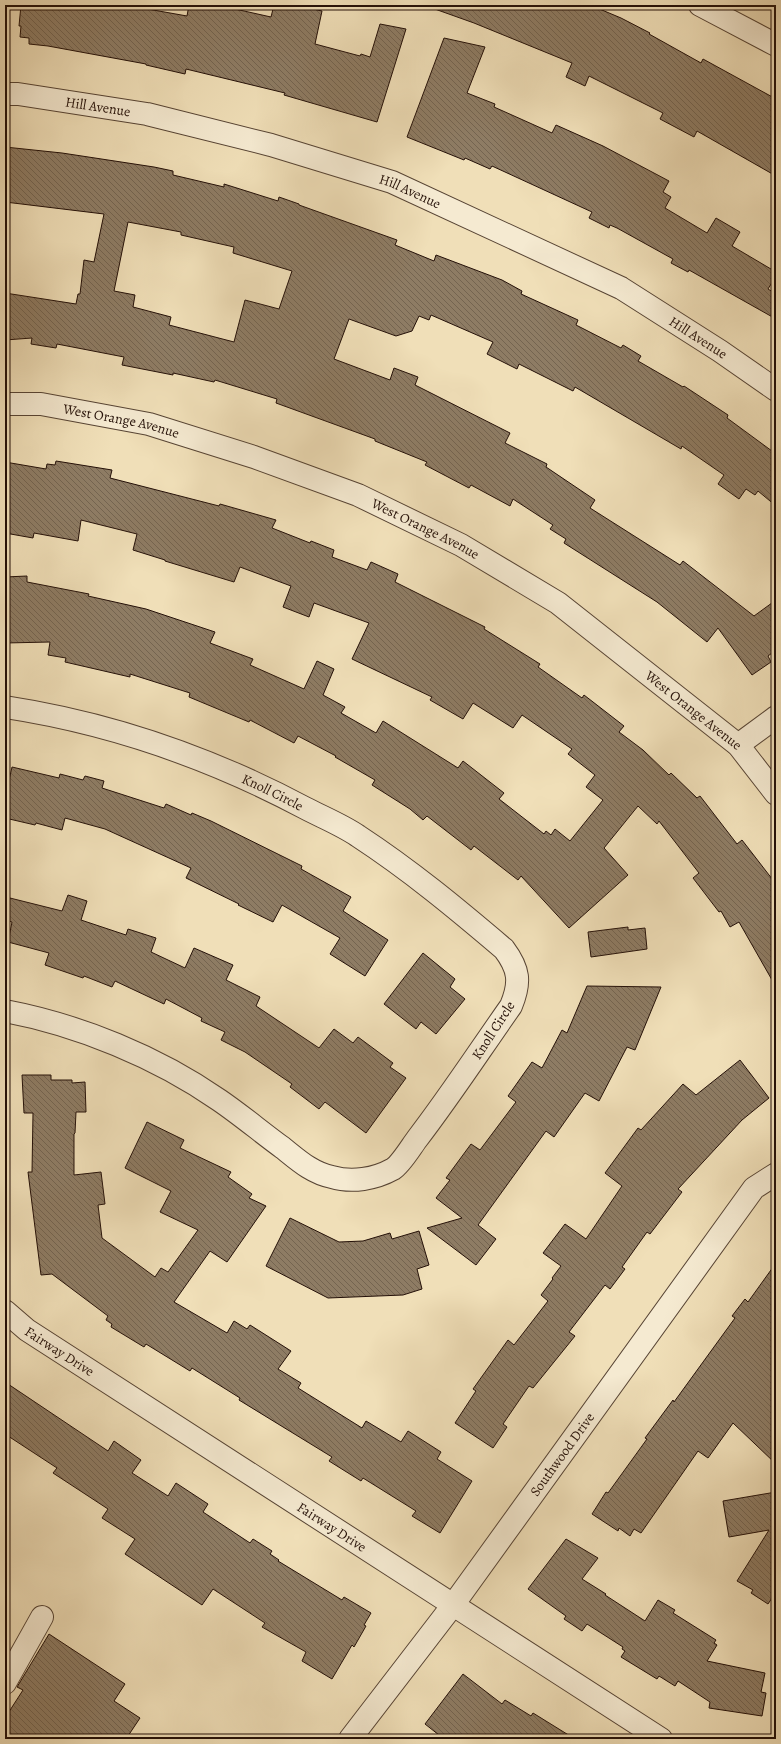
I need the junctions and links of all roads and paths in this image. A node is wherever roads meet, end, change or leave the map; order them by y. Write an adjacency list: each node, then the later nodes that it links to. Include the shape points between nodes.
1 (700, 5): 2 (street)
2 (729, 11): 3 (street)
3 (776, 45)
4 (5, 94): 5 (street, Hill Avenue, via 147,114 271,146 392,182 621,288)
5 (776, 390)
6 (5, 404): 9 (street, West Orange Avenue, via 41,404 149,424 254,457 358,495 461,545 558,603)
7 (5, 707): 11 (street, Knoll Circle, via 48,713 118,731 258,784 291,800 357,835 434,890 504,949 513,961 518,976 517,992 511,1006 395,1168 375,1177 353,1180 332,1178 311,1170 218,1100 156,1064 75,1028)
8 (776, 717): 9 (street)
9 (738, 745): 10 (street, West Orange Avenue)
10 (776, 794)
11 (5, 1011)
12 (776, 1174): 14 (street, Southwood Drive, via 754,1188)
13 (5, 1311): 14 (street, Fairway Drive, via 27,1330)
14 (453, 1605): 17 (street, Southwood Drive); 18 (street, Fairway Drive)
15 (42, 1618): 16 (street)
16 (5, 1683)
17 (350, 1739)
18 (661, 1739)

